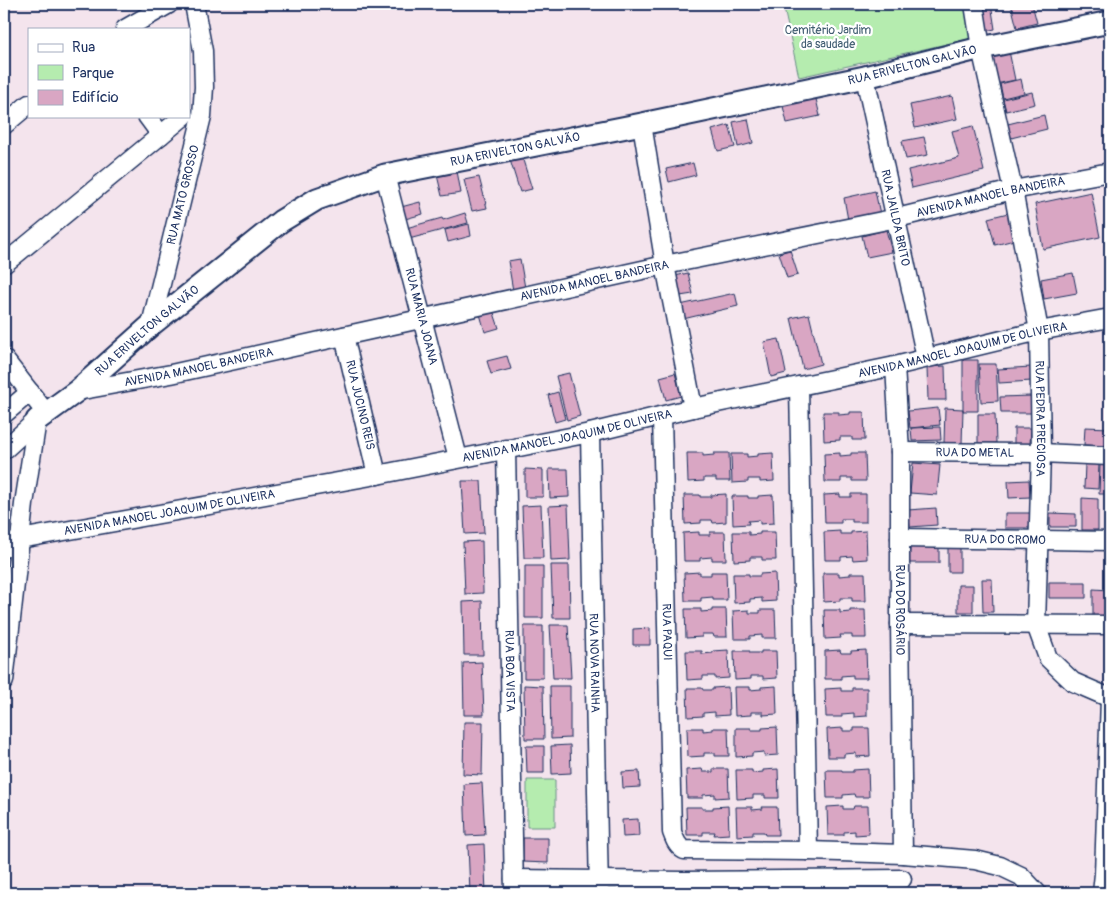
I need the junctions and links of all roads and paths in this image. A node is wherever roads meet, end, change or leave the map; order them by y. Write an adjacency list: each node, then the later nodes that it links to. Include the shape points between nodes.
1 (169, 4): 5 (street)
2 (194, 4): 9 (street, RUA MATO GROSSO, via 203,51 204,88)
3 (974, 4): 6 (street, RUA PEDRA PRECIOSA)
4 (1110, 22): 6 (main road, RUA ERIVELTON GALVÃO)
5 (127, 28)
6 (981, 48): 7 (main road, RUA ERIVELTON GALVÃO); 17 (street, RUA PEDRA PRECIOSA)
7 (865, 77): 12 (main road, RUA ERIVELTON GALVÃO); 18 (street, RUA JAILDA BRITO)
8 (28, 105): 13 (street)
9 (196, 111): 23 (street, RUA MATO GROSSO, via 200,125)
10 (148, 118): 14 (street)
11 (182, 118): 14 (street)
12 (642, 124): 16 (main road, RUA ERIVELTON GALVÃO); 20 (street)
13 (4, 125)
14 (161, 135): 19 (street)
15 (1110, 172): 17 (street, AVENIDA MANOEL BANDEIRA)
16 (385, 175): 21 (street, RUA MARIA JOANA); 23 (main road, RUA ERIVELTON GALVÃO, via 316,199 281,221)
17 (1014, 190): 18 (street, AVENIDA MANOEL BANDEIRA); 24 (street, RUA PEDRA PRECIOSA)
18 (896, 218): 20 (street, AVENIDA MANOEL BANDEIRA); 26 (street, RUA JAILDA BRITO)
19 (4, 264)
20 (665, 265): 21 (street, AVENIDA MANOEL BANDEIRA); 32 (street)
21 (421, 318): 25 (street, AVENIDA MANOEL BANDEIRA); 42 (street, RUA MARIA JOANA)
22 (1110, 318): 24 (street, AVENIDA MANOEL JOAQUIM DE OLIVEIRA)
23 (151, 325): 30 (main road, RUA ERIVELTON GALVÃO)
24 (1039, 331): 26 (street, AVENIDA MANOEL JOAQUIM DE OLIVEIRA); 40 (street, RUA PEDRA PRECIOSA)
25 (344, 336): 30 (street, AVENIDA MANOEL BANDEIRA); 43 (street, RUA JUCINO REIS)
26 (926, 358): 28 (street, AVENIDA MANOEL JOAQUIM DE OLIVEIRA)
27 (4, 359): 31 (street)
28 (895, 366): 29 (street, AVENIDA MANOEL JOAQUIM DE OLIVEIRA); 39 (street, RUA DO ROSÁRIO)
29 (799, 386): 32 (street, AVENIDA MANOEL JOAQUIM DE OLIVEIRA); 53 (street)
30 (77, 391): 34 (main road, RUA ERIVELTON GALVÃO)
31 (30, 392): 33 (street); 34 (street)
32 (693, 408): 35 (street, AVENIDA MANOEL JOAQUIM DE OLIVEIRA)
33 (4, 414)
34 (41, 416): 38 (street, RUA ERIVELTON GALVÃO); 45 (street)
35 (662, 416): 36 (street, AVENIDA MANOEL JOAQUIM DE OLIVEIRA); 53 (street, RUA PAQUI, via 674,839 684,850)
36 (590, 433): 37 (street, AVENIDA MANOEL JOAQUIM DE OLIVEIRA); 57 (street, RUA NOVA RAINHA)
37 (506, 449): 42 (street, AVENIDA MANOEL JOAQUIM DE OLIVEIRA); 56 (street, RUA BOA VISTA)
38 (4, 450)
39 (900, 452): 40 (street, RUA DO METAL); 44 (street, RUA DO ROSÁRIO)
40 (1041, 453): 41 (street, RUA DO METAL); 46 (street, RUA PEDRA PRECIOSA)
41 (1110, 456)
42 (458, 458): 43 (street, AVENIDA MANOEL JOAQUIM DE OLIVEIRA)
43 (377, 474): 45 (street, AVENIDA MANOEL JOAQUIM DE OLIVEIRA)
44 (900, 538): 46 (street, RUA DO CROMO); 49 (street, RUA DO ROSÁRIO)
45 (20, 539): 48 (street, AVENIDA MANOEL JOAQUIM DE OLIVEIRA); 52 (street)
46 (1039, 540): 47 (street, RUA DO CROMO); 50 (street, RUA PEDRA PRECIOSA)
47 (1110, 541)
48 (4, 548)
49 (900, 624): 50 (street); 54 (street, RUA DO ROSÁRIO)
50 (1036, 625): 51 (street); 60 (street, RUA PEDRA PRECIOSA, via 1048,658 1073,682 1110,698)
51 (1110, 625)
52 (4, 681)
53 (808, 851): 54 (street)
54 (903, 854): 59 (street, via 975,860 1000,866 1020,876)
55 (902, 879): 58 (street)
56 (514, 886): 57 (street)
57 (599, 886): 58 (street)
58 (684, 887)
59 (1037, 893)
60 (1102, 893)

